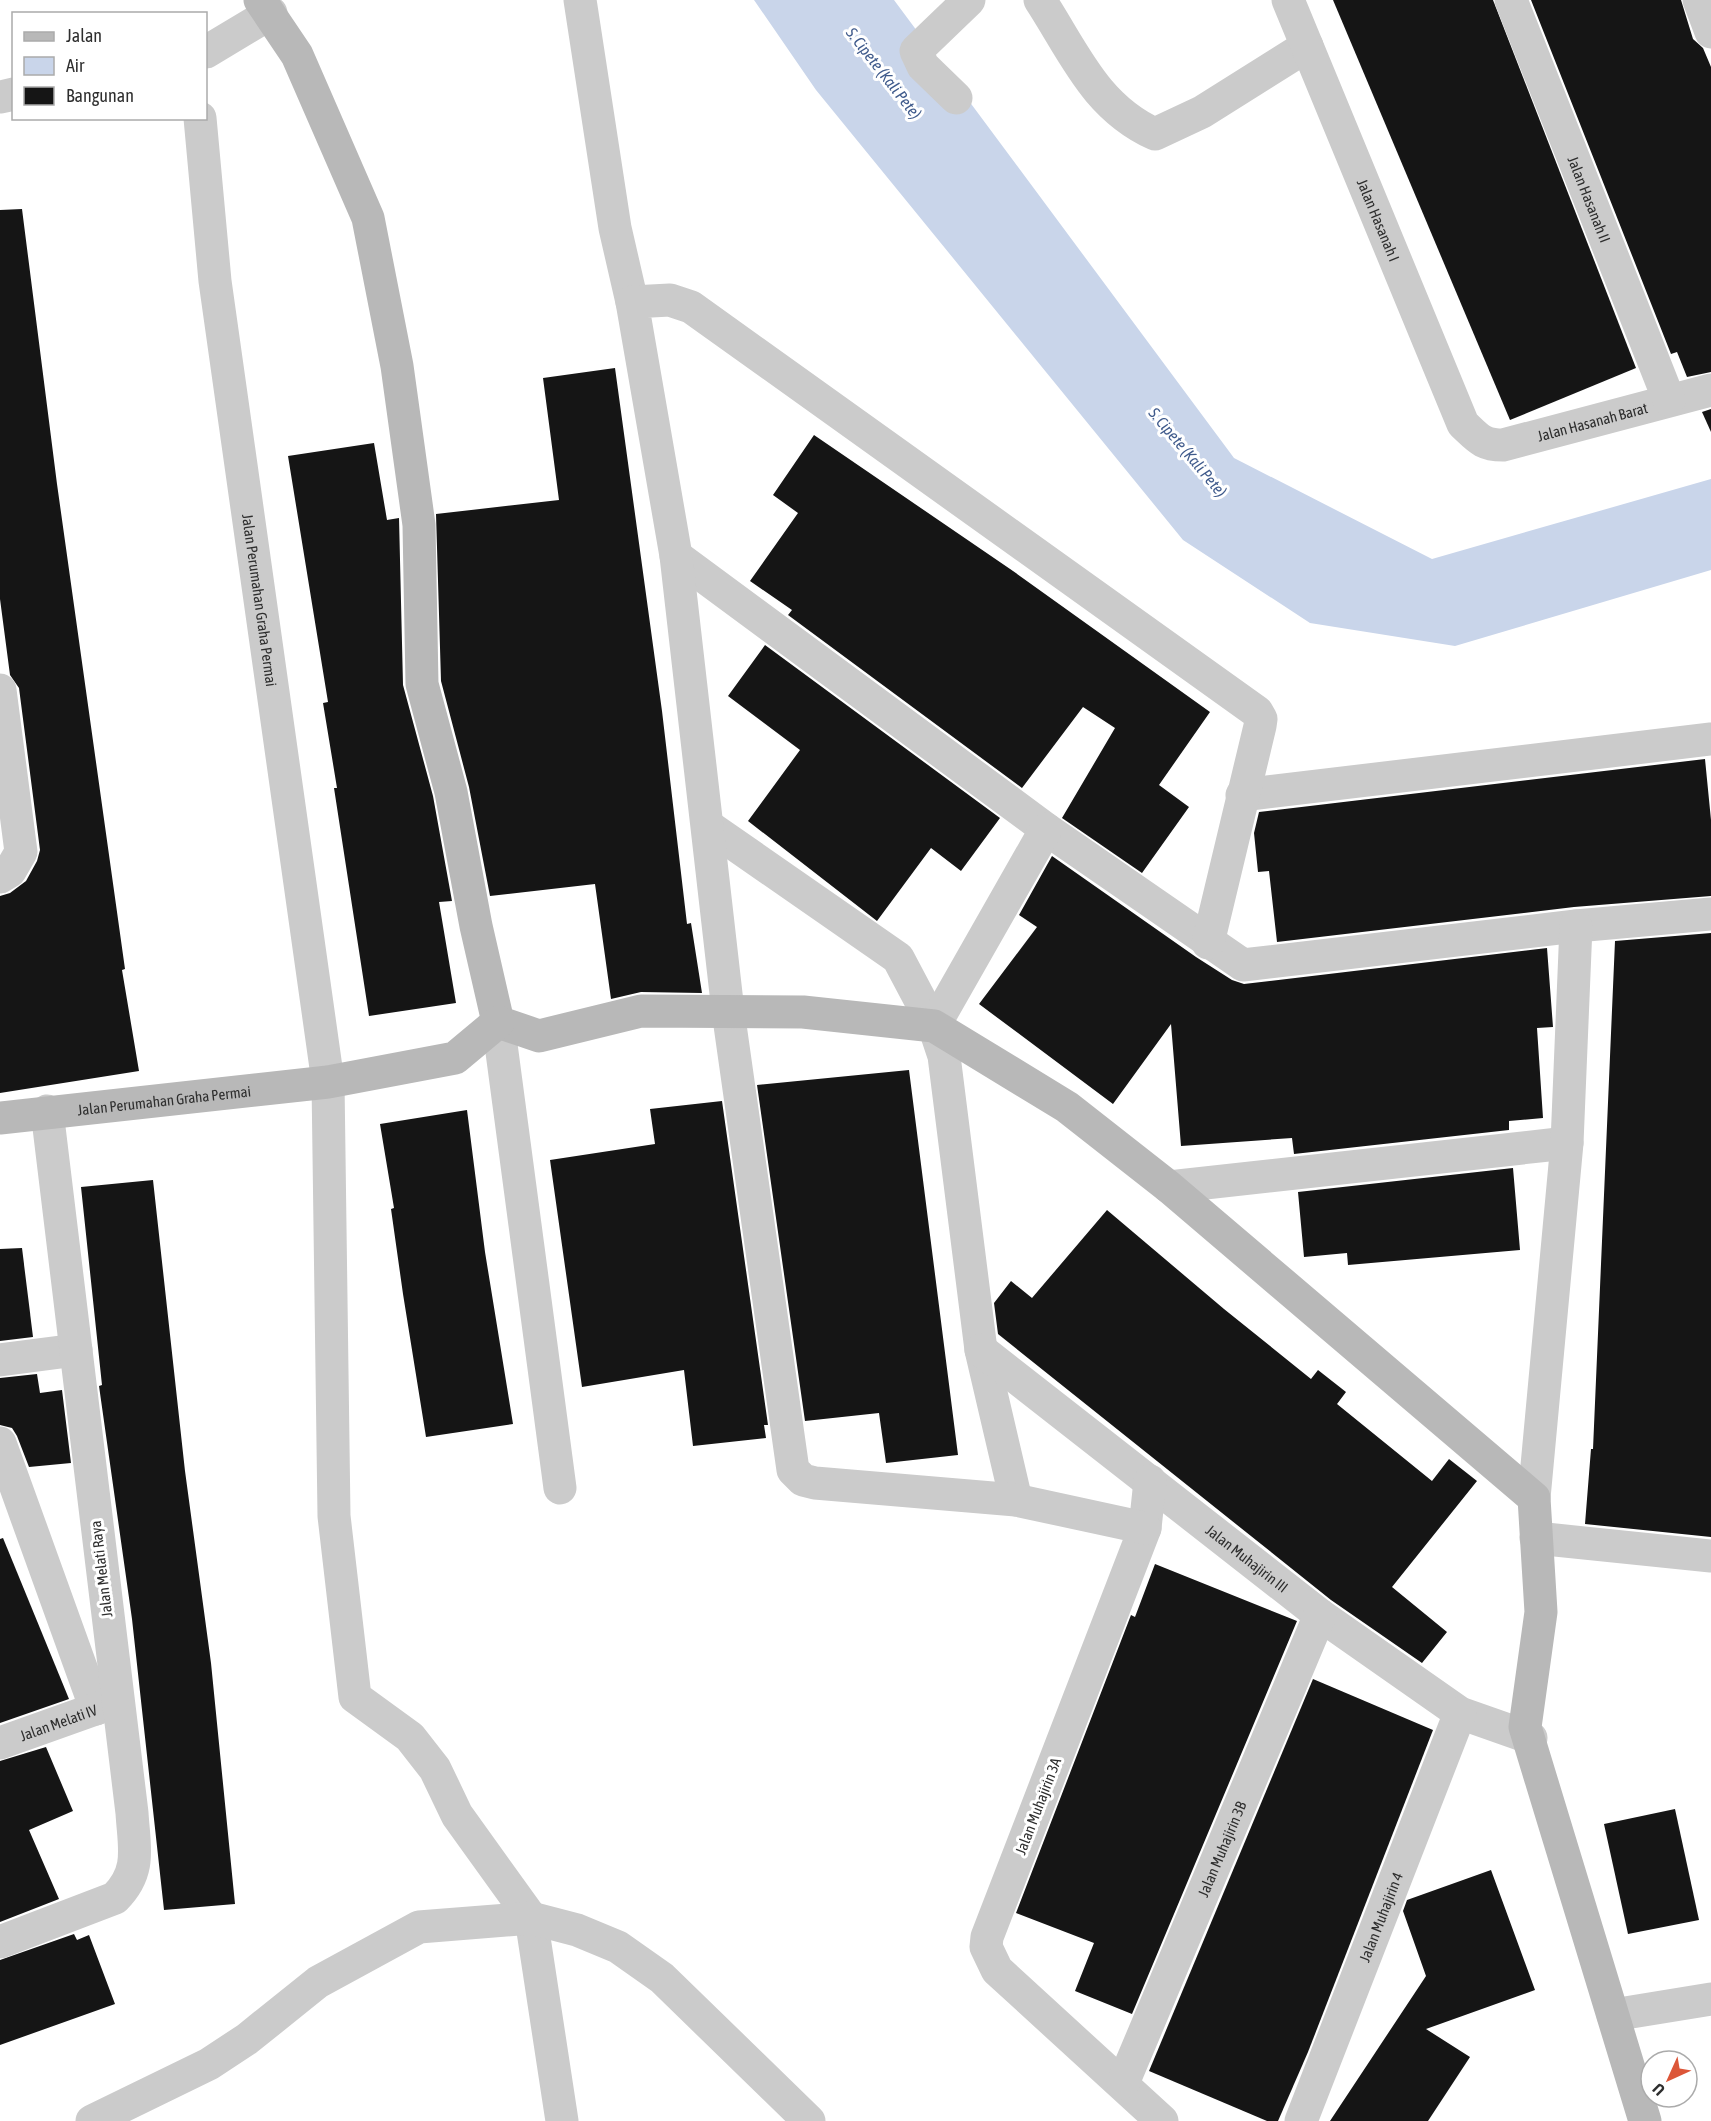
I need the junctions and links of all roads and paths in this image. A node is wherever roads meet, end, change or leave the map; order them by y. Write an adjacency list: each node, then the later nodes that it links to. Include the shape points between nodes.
1 (580, 0): 11 (street, via 615,228)
2 (969, 0): 9 (street, via 916,51 923,66)
3 (1040, 0): 7 (street, via 1085,74 1119,113 1155,134 1202,112)
4 (1288, 0): 7 (street, Jalan Hasanah I)
5 (1511, 0): 13 (street, Jalan Hasanah II)
6 (266, 7): 8 (street); 26 (street, via 305,72 370,227 397,366 419,525 422,684 450,792)
7 (1306, 46): 14 (street, Jalan Hasanah I, via 1463,424)
8 (207, 51)
9 (956, 98)
10 (200, 120): 28 (street, Jalan Perumahan Graha Permai, via 215,282)
11 (632, 302): 15 (street); 18 (street, via 670,300 691,307 1257,712 1260,726)
12 (1711, 390): 13 (street, Jalan Hasanah Barat)
13 (1669, 400): 14 (street, Jalan Hasanah Barat, via 1503,445 1488,445)
14 (1477, 438)
15 (676, 556): 19 (street); 20 (street)
16 (0, 690): 21 (street, via 21,852 10,871)
17 (1711, 739): 18 (street)
18 (1242, 795): 24 (street)
19 (708, 826): 25 (street); 27 (street, via 898,958)
20 (1046, 829): 24 (street); 27 (street)
21 (0, 877)
22 (1711, 914): 23 (street)
23 (1576, 926): 24 (street, via 1243,965); 31 (street)
24 (1208, 943)
25 (728, 1011): 26 (street, via 641,1011 539,1036); 27 (street, via 803,1012); 40 (street, via 795,1475 815,1483)
26 (498, 1022): 28 (street, Jalan Perumahan Graha Permai, via 455,1058); 38 (street)
27 (934, 1026): 32 (street, via 1067,1107); 34 (street, via 944,1056)
28 (328, 1082): 29 (street, Jalan Perumahan Graha Permai); 49 (street, via 333,1516 355,1697 410,1737 435,1769 457,1815)
29 (47, 1111): 30 (street, Jalan Perumahan Graha Permai); 33 (street, Jalan Melati Raya)
30 (0, 1118)
31 (1567, 1143): 32 (street); 39 (street)
32 (1168, 1187): 39 (street)
33 (76, 1350): 35 (street); 45 (street, Jalan Melati Raya)
34 (981, 1350): 37 (street, Jalan Muhajirin III); 40 (street)
35 (0, 1360)
36 (0, 1443): 45 (street)
37 (1150, 1480): 41 (street, Jalan Muhajirin 3A); 44 (street, Jalan Muhajirin III)
38 (560, 1488)
39 (1534, 1498): 42 (street)
40 (1016, 1500): 41 (street)
41 (1145, 1528): 53 (street, Jalan Muhajirin 3A, via 987,1937 997,1970)
42 (1536, 1538): 43 (street); 47 (street, via 1541,1612 1526,1726)
43 (1711, 1556)
44 (1320, 1615): 46 (street, Jalan Muhajirin III); 53 (street, Jalan Muhajirin 3B)
45 (106, 1705): 48 (street, Jalan Melati IV); 50 (street, Jalan Melati Raya, via 132,1813 135,1865 131,1878 115,1898)
46 (1460, 1713): 47 (street, Jalan Muhajirin III); 58 (street, Jalan Muhajirin 4)
47 (1531, 1738): 52 (street)
48 (0, 1743)
49 (531, 1918): 54 (street, via 419,1927 318,1982 209,2064); 55 (street); 56 (street, via 577,1930 618,1947 662,1977)
50 (0, 1942)
51 (1711, 1999): 52 (street)
52 (1613, 2015): 59 (street)
53 (1123, 2083): 57 (street, Jalan Muhajirin 3A)
54 (92, 2121)
55 (562, 2121)
56 (809, 2121)
57 (1162, 2121)
58 (1300, 2121)
59 (1645, 2121)

